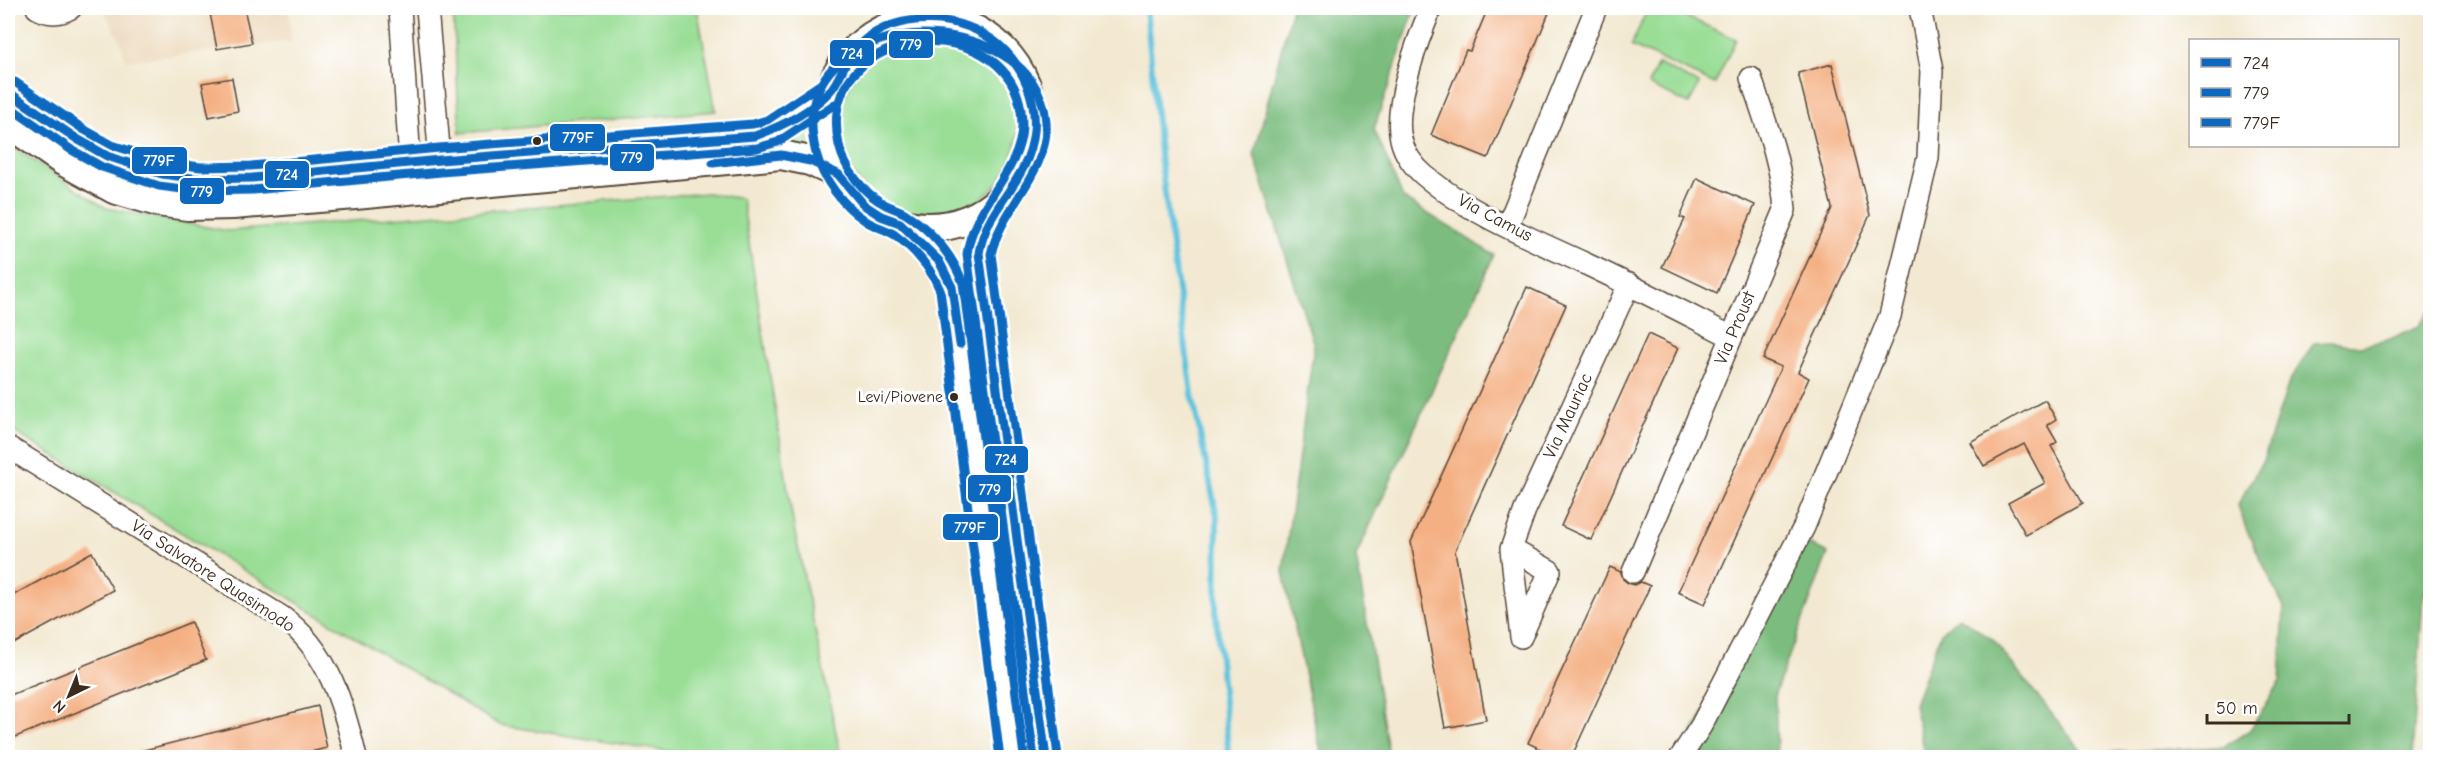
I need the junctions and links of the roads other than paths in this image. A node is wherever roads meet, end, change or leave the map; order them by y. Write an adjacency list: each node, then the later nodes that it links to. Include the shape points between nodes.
1 (37, 8): 2 (street, via 55,14)
2 (71, 8)
3 (400, 8): 15 (street)
4 (427, 8): 14 (street)
5 (1431, 8): 19 (street, Via Camus, via 1403,95 1401,141 1424,176)
6 (1596, 8): 19 (street)
7 (1920, 8): 28 (street, via 1932,72 1928,158 1890,316 1804,527 1701,726)
8 (956, 16): 9 (street); 17 (street, via 992,40 1015,63 1032,103 1034,124 1028,156 1014,185)
9 (887, 19): 12 (street, via 846,59)
10 (1751, 78): 21 (street, Via Proust, via 1775,153 1785,210)
11 (8, 92): 15 (street, via 102,153 173,177 244,179)
12 (828, 94): 14 (street, via 772,131 755,135); 16 (street, via 825,127 828,151)
13 (8, 123): 16 (street, via 63,161 114,189 188,206 320,198 781,155 810,161)
14 (440, 160): 15 (street)
15 (410, 162)
16 (838, 174): 18 (street, via 864,205)
17 (999, 201): 18 (street, via 982,214 942,227); 27 (street, via 981,238 979,263)
18 (900, 223): 26 (street, via 939,261 952,287)
19 (1507, 226): 20 (street, Via Camus)
20 (1629, 284): 21 (street, Via Camus); 23 (street, Via Mauriac, via 1525,510)
21 (1730, 336): 24 (street, Via Proust)
22 (8, 447): 25 (street, Via Salvatore Quasimodo, via 298,629 330,677)
23 (1511, 549)
24 (1633, 572)
25 (356, 758)
26 (1012, 758)
27 (1046, 758)
28 (1680, 758)

